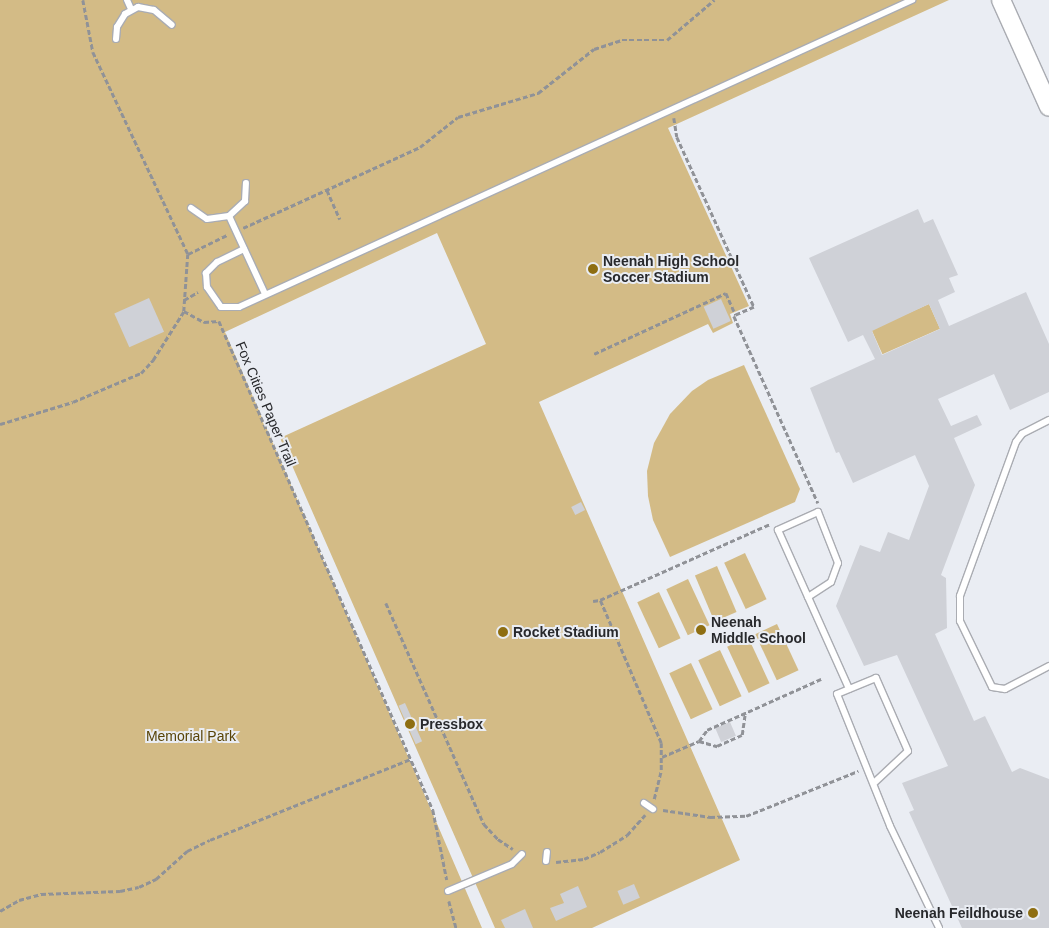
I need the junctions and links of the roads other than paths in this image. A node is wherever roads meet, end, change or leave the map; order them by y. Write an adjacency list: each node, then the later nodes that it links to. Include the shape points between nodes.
1 (127, 0): 4 (lane)
2 (912, 0): 12 (lane)
3 (1001, 0): 7 (main road)
4 (131, 9): 5 (lane, via 154,10); 6 (lane, via 117,27)
5 (172, 25)
6 (116, 38)
7 (1049, 107)
8 (246, 183): 10 (lane, via 245,201)
9 (191, 208): 10 (lane, via 207,219)
10 (229, 216): 11 (lane)
11 (244, 249): 12 (lane); 12 (lane, via 211,267 206,273 207,287 216,302 229,309)
12 (265, 294)
13 (1049, 420): 15 (lane, via 1022,434 1016,442 960,596 960,621 989,684 1005,689)
14 (808, 597): 14 (lane, via 778,530 818,512 838,563 831,582); 16 (lane)
15 (1049, 666)
16 (848, 689): 17 (lane, via 837,694); 17 (lane, via 876,678 908,751)
17 (875, 782): 22 (lane, via 890,826)
18 (547, 852): 20 (lane)
19 (522, 854): 21 (lane, via 512,864)
20 (546, 861)
21 (448, 891)
22 (939, 928)

